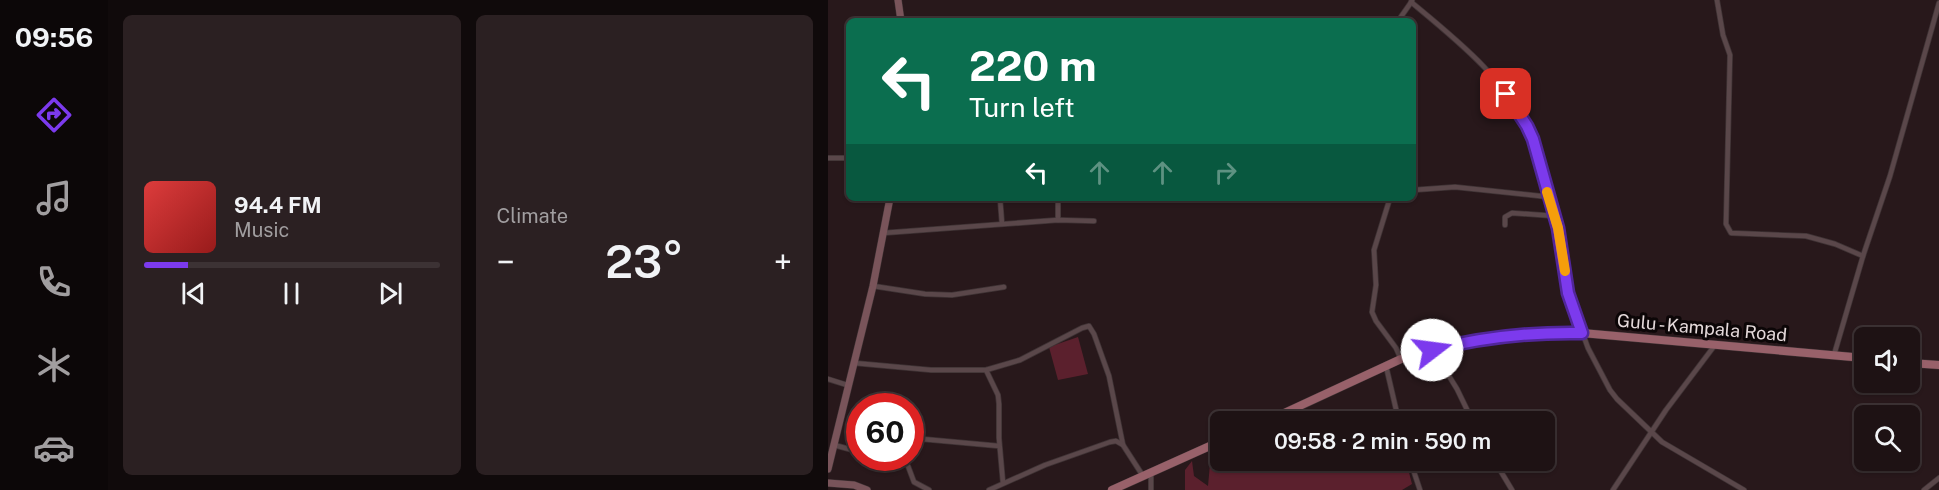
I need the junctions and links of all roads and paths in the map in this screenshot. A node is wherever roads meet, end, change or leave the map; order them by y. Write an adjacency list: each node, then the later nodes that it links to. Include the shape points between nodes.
1 (898, 0): 5 (street)
2 (1717, 0): 21 (street, via 1730,55 1728,229 1731,233 1806,236)
3 (1412, 1): 6 (street); 10 (street, via 1455,38 1506,94 1527,126)
4 (1939, 3): 21 (street)
5 (901, 18)
6 (1400, 18)
7 (828, 158): 8 (street)
8 (846, 158)
9 (1416, 190): 10 (street, via 1455,188)
10 (1549, 197): 15 (street)
11 (889, 201): 20 (street)
12 (1000, 201): 18 (street)
13 (1058, 201): 16 (street)
14 (1389, 201): 29 (street, via 1374,250 1376,285 1372,312)
15 (1555, 216): 19 (street, via 1512,213 1505,217); 24 (street, via 1568,293)
16 (1058, 220): 17 (street); 18 (street)
17 (1095, 221)
18 (1002, 224): 20 (street)
19 (1505, 225)
20 (883, 233): 22 (street)
21 (1863, 256): 27 (street)
22 (873, 285): 23 (street, via 925,294); 30 (street)
23 (1004, 287)
24 (1582, 333): 25 (main road, Gulu - Kampala Road); 26 (main road, Gulu - Kampala Road, via 1514,334); 40 (street, via 1610,390)
25 (1715, 345): 27 (main road, Gulu - Kampala Road); 40 (street)
26 (1432, 350): 29 (main road, Gulu - Kampala Road); 39 (street)
27 (1834, 355): 28 (main road, Gulu - Kampala Road)
28 (1854, 357)
29 (1401, 359): 33 (main road, Gulu - Kampala Road)
30 (854, 363): 34 (street); 36 (street)
31 (1920, 364): 32 (main road)
32 (1939, 365)
33 (1386, 366): 37 (main road, Gulu - Kampala Road); 38 (street)
34 (986, 370): 43 (street, via 1020,360 1089,326 1109,376); 44 (street, via 998,395)
35 (828, 379): 36 (street)
36 (847, 385): 42 (street)
37 (1289, 411)
38 (1396, 411)
39 (1467, 411)
40 (1651, 433): 62 (street); 63 (street)
41 (924, 439): 44 (street)
42 (834, 445): 46 (street); 47 (street)
43 (1123, 445): 51 (street); 54 (street, via 1110,442)
44 (999, 446): 54 (street)
45 (1210, 446): 51 (main road)
46 (846, 448)
47 (828, 469)
48 (910, 471): 56 (street, via 914,482)
49 (1414, 471): 60 (street)
50 (1501, 471): 61 (street)
51 (1147, 474): 58 (main road); 59 (street)
52 (1939, 478): 64 (street)
53 (828, 483): 55 (street)
54 (1003, 483): 57 (street)
55 (867, 490)
56 (929, 490)
57 (989, 490)
58 (1112, 490)
59 (1151, 490)
60 (1420, 490)
61 (1512, 490)
62 (1613, 490)
63 (1744, 490)
64 (1924, 490)

